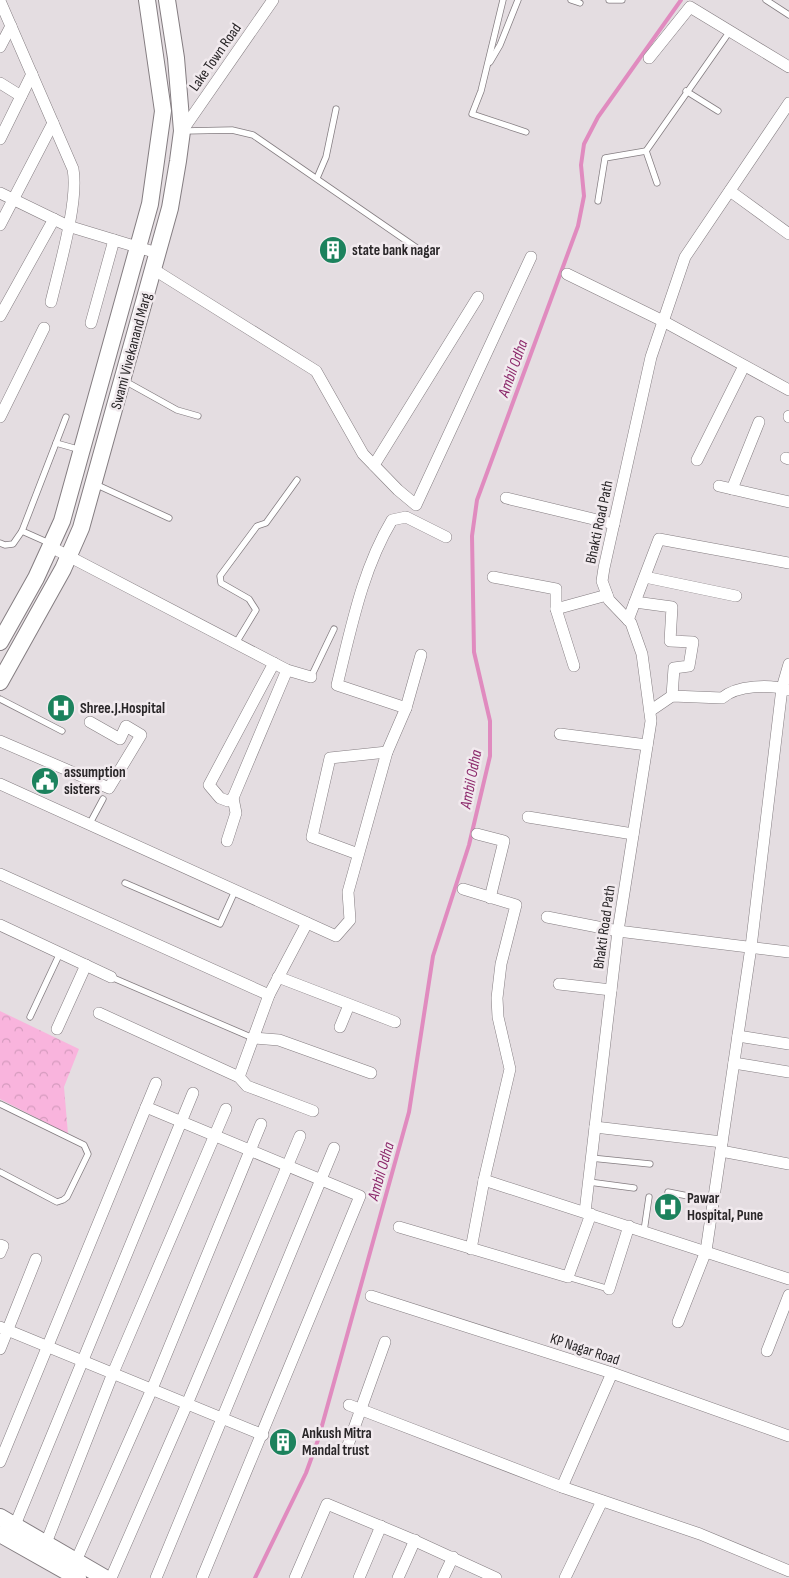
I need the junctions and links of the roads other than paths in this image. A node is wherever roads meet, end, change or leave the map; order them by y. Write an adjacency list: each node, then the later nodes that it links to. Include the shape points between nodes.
1 (147, 0): 42 (main road, Swami Vivekanand Marg, via 163,111 150,204)
2 (167, 0): 27 (main road, Swami Vivekanand Marg)
3 (273, 0): 27 (street, Lake Town Road)
4 (503, 0): 18 (lane)
5 (518, 0): 18 (lane, via 500,45)
6 (572, 0): 11 (lane)
7 (609, 0): 8 (lane)
8 (622, 0)
9 (766, 0): 12 (lane)
10 (0, 1): 13 (street)
11 (580, 3)
12 (789, 15)
13 (11, 26): 15 (street); 19 (street)
14 (730, 31): 16 (street, via 690,7); 17 (street); 21 (lane)
15 (0, 47)
16 (649, 58)
17 (789, 67)
18 (486, 69): 28 (lane, via 472,114)
19 (32, 74): 22 (street); 26 (street)
20 (0, 83): 22 (street)
21 (686, 90): 25 (lane); 30 (lane)
22 (21, 96): 29 (street)
23 (789, 103): 33 (street, Bhakti Road Path)
24 (336, 109): 31 (lane, via 326,157)
25 (718, 110)
26 (53, 123): 35 (street); 39 (street, via 74,175)
27 (182, 131): 31 (lane, via 232,130 253,135); 45 (main road, Swami Vivekanand Marg, via 170,208)
28 (526, 132)
29 (0, 139)
30 (646, 151): 32 (lane); 36 (lane, via 605,158)
31 (317, 178): 43 (lane)
32 (658, 184)
33 (730, 191): 40 (street); 50 (street, Bhakti Road Path, via 685,257)
34 (0, 193): 35 (street)
35 (13, 199): 37 (street); 38 (street)
36 (598, 201)
37 (54, 219): 39 (street); 49 (street)
38 (0, 225)
39 (68, 226): 41 (street); 48 (street)
40 (789, 234)
41 (114, 240): 42 (street); 51 (street)
42 (138, 248): 45 (street); 61 (main road, Swami Vivekanand Marg)
43 (428, 255)
44 (531, 257): 63 (street, via 416,505)
45 (155, 261): 54 (main road, Swami Vivekanand Marg); 63 (street, via 316,371 363,454)
46 (567, 274): 50 (street)
47 (478, 297): 63 (street)
48 (51, 302)
49 (0, 316)
50 (663, 321): 53 (street); 71 (street, Bhakti Road Path, via 651,357)
51 (91, 323)
52 (44, 328): 57 (street)
53 (744, 366): 55 (street); 62 (street)
54 (123, 380): 56 (lane, via 177,410); 65 (main road, Swami Vivekanand Marg)
55 (789, 390)
56 (198, 416)
57 (0, 417)
58 (66, 417): 60 (lane)
59 (759, 422): 67 (street)
60 (56, 443): 61 (lane); 72 (lane)
61 (83, 450): 75 (main road, Swami Vivekanand Marg)
62 (698, 460)
63 (374, 465)
64 (297, 480): 88 (lane, via 266,523 257,526 220,576 221,583 249,599 256,610)
65 (94, 484): 70 (lane); 76 (main road, Swami Vivekanand Marg)
66 (719, 486): 67 (street)
67 (732, 489): 69 (street)
68 (506, 498): 71 (street)
69 (789, 502)
70 (169, 518)
71 (614, 524): 80 (street, Bhakti Road Path, via 602,581)
72 (22, 531): 74 (lane, via 13,544); 75 (lane)
73 (446, 537): 99 (street, via 406,518 392,520 362,587 337,686)
74 (0, 543)
75 (52, 545): 76 (street); 86 (main road, Swami Vivekanand Marg)
76 (69, 556): 87 (main road, Swami Vivekanand Marg); 88 (street)
77 (789, 563): 79 (street, via 659,539)
78 (493, 577): 83 (street, via 556,589)
79 (645, 577): 81 (street); 82 (street)
80 (607, 595): 83 (street); 84 (street, Bhakti Road Path)
81 (736, 596)
82 (635, 602): 84 (street); 97 (street, via 672,607 670,641 693,642 689,666 674,668)
83 (556, 609): 92 (street)
84 (628, 620): 100 (street, Bhakti Road Path, via 642,654)
85 (334, 630): 94 (lane)
86 (2, 633): 87 (street)
87 (24, 639): 95 (main road, Swami Vivekanand Marg)
88 (236, 643): 90 (street)
89 (421, 654): 99 (street)
90 (274, 663): 93 (street); 108 (street, via 210,785 220,798 228,801)
91 (789, 664): 96 (street)
92 (574, 666)
93 (287, 670): 94 (street); 108 (street)
94 (311, 677)
95 (0, 682)
96 (785, 689): 97 (street, via 745,688 728,692 722,698); 125 (street)
97 (672, 696): 100 (street)
98 (0, 699): 102 (lane)
99 (406, 708): 106 (street)
100 (650, 711): 105 (street, Bhakti Road Path)
101 (90, 722): 104 (street, via 120,739 126,726 141,735 109,788)
102 (62, 731)
103 (560, 734): 105 (street)
104 (0, 741)
105 (647, 746): 113 (street, Bhakti Road Path)
106 (387, 752): 115 (street); 115 (street, via 330,758 312,838)
107 (0, 784): 111 (street)
108 (233, 798): 114 (street, via 236,813)
109 (103, 799): 111 (lane)
110 (528, 817): 113 (street)
111 (89, 825): 119 (street)
112 (477, 834): 120 (street, via 504,841)
113 (633, 834): 124 (street, Bhakti Road Path)
114 (227, 840)
115 (358, 854): 122 (street, via 348,892 350,920 336,936)
116 (0, 874): 133 (street)
117 (125, 883): 119 (lane, via 220,924)
118 (463, 890): 120 (street)
119 (235, 891): 122 (street)
120 (490, 898): 167 (street, via 516,906 501,964 497,998 510,1069)
121 (547, 917): 124 (street)
122 (306, 923): 130 (street)
123 (0, 925): 127 (street)
124 (618, 931): 125 (street); 132 (street, Bhakti Road Path)
125 (750, 946): 126 (street); 140 (street)
126 (789, 952)
127 (60, 953): 128 (street); 136 (lane)
128 (86, 965): 129 (street); 139 (street)
129 (111, 977): 141 (lane)
130 (278, 977): 133 (street); 134 (street)
131 (559, 984): 132 (street)
132 (611, 990): 155 (street, Bhakti Road Path)
133 (269, 995): 141 (street)
134 (349, 1005): 137 (street); 138 (street)
135 (99, 1013): 146 (street)
136 (30, 1017)
137 (395, 1022)
138 (340, 1027)
139 (57, 1029)
140 (738, 1036): 142 (street); 143 (street)
141 (252, 1038): 145 (street, via 279,1040); 146 (street)
142 (789, 1044)
143 (734, 1062): 144 (street); 158 (street)
144 (789, 1072)
145 (371, 1073)
146 (240, 1077): 152 (street, via 247,1086)
147 (156, 1083): 150 (street)
148 (193, 1093): 153 (street)
149 (0, 1104): 165 (lane, via 84,1145 88,1154 66,1197 57,1202)
150 (146, 1106): 153 (street); 190 (street)
151 (226, 1109): 156 (street)
152 (312, 1111)
153 (182, 1121): 156 (street); 193 (street)
154 (261, 1124): 160 (street)
155 (595, 1127): 158 (street); 161 (street, Bhakti Road Path)
156 (215, 1135): 160 (street); 194 (street)
157 (300, 1136): 164 (street)
158 (721, 1147): 163 (street); 172 (street)
159 (334, 1148): 166 (street)
160 (250, 1150): 164 (street); 196 (street)
161 (592, 1158): 162 (lane); 168 (street, Bhakti Road Path)
162 (650, 1164)
163 (789, 1164)
164 (287, 1165): 166 (street); 197 (street)
165 (0, 1172)
166 (321, 1179): 200 (street); 201 (street, via 360,1196)
167 (484, 1180): 173 (street); 178 (street)
168 (589, 1182): 169 (lane); 173 (street, Bhakti Road Path)
169 (634, 1188)
170 (668, 1192): 172 (lane)
171 (648, 1197): 176 (lane)
172 (713, 1201): 179 (street)
173 (588, 1213): 174 (street); 182 (street, Bhakti Road Path)
174 (628, 1226): 176 (street); 184 (street)
175 (399, 1227): 178 (street)
176 (644, 1231): 179 (street)
177 (0, 1245): 180 (street, via 3,1246)
178 (471, 1249): 182 (street)
179 (706, 1251): 183 (street); 187 (street)
180 (0, 1253)
181 (36, 1259): 188 (street)
182 (568, 1277): 184 (lane)
183 (789, 1279)
184 (609, 1289)
185 (789, 1295): 192 (street)
186 (371, 1296): 195 (street, KP Nagar Road)
187 (678, 1322)
188 (4, 1328): 190 (street); 191 (street)
189 (385, 1342): 199 (street)
190 (48, 1346): 193 (street); 204 (street)
191 (0, 1349)
192 (767, 1351)
193 (82, 1361): 194 (street); 208 (street)
194 (113, 1373): 196 (street); 212 (street)
195 (612, 1373): 202 (street, KP Nagar Road); 205 (street)
196 (152, 1389): 197 (street); 215 (street)
197 (187, 1404): 200 (street); 217 (street)
198 (348, 1405): 199 (street)
199 (360, 1409): 203 (street); 205 (street)
200 (222, 1418): 201 (street); 218 (street)
201 (262, 1435): 219 (street)
202 (789, 1436)
203 (348, 1445)
204 (0, 1462)
205 (562, 1487): 206 (street)
206 (602, 1501): 214 (street, via 700,1534); 225 (street)
207 (0, 1517): 208 (main road)
208 (15, 1525): 212 (main road)
209 (381, 1526): 211 (street); 220 (street, via 327,1504); 221 (street)
210 (0, 1534): 215 (main road)
211 (415, 1540): 213 (street); 222 (street)
212 (46, 1543): 215 (main road)
213 (453, 1558): 223 (street); 224 (street)
214 (789, 1571)
215 (76, 1573): 216 (main road)
216 (105, 1578)
217 (111, 1578)
218 (156, 1578)
219 (202, 1578)
220 (295, 1578)
221 (359, 1578)
222 (398, 1578)
223 (444, 1578)
224 (496, 1578)
225 (565, 1578)

